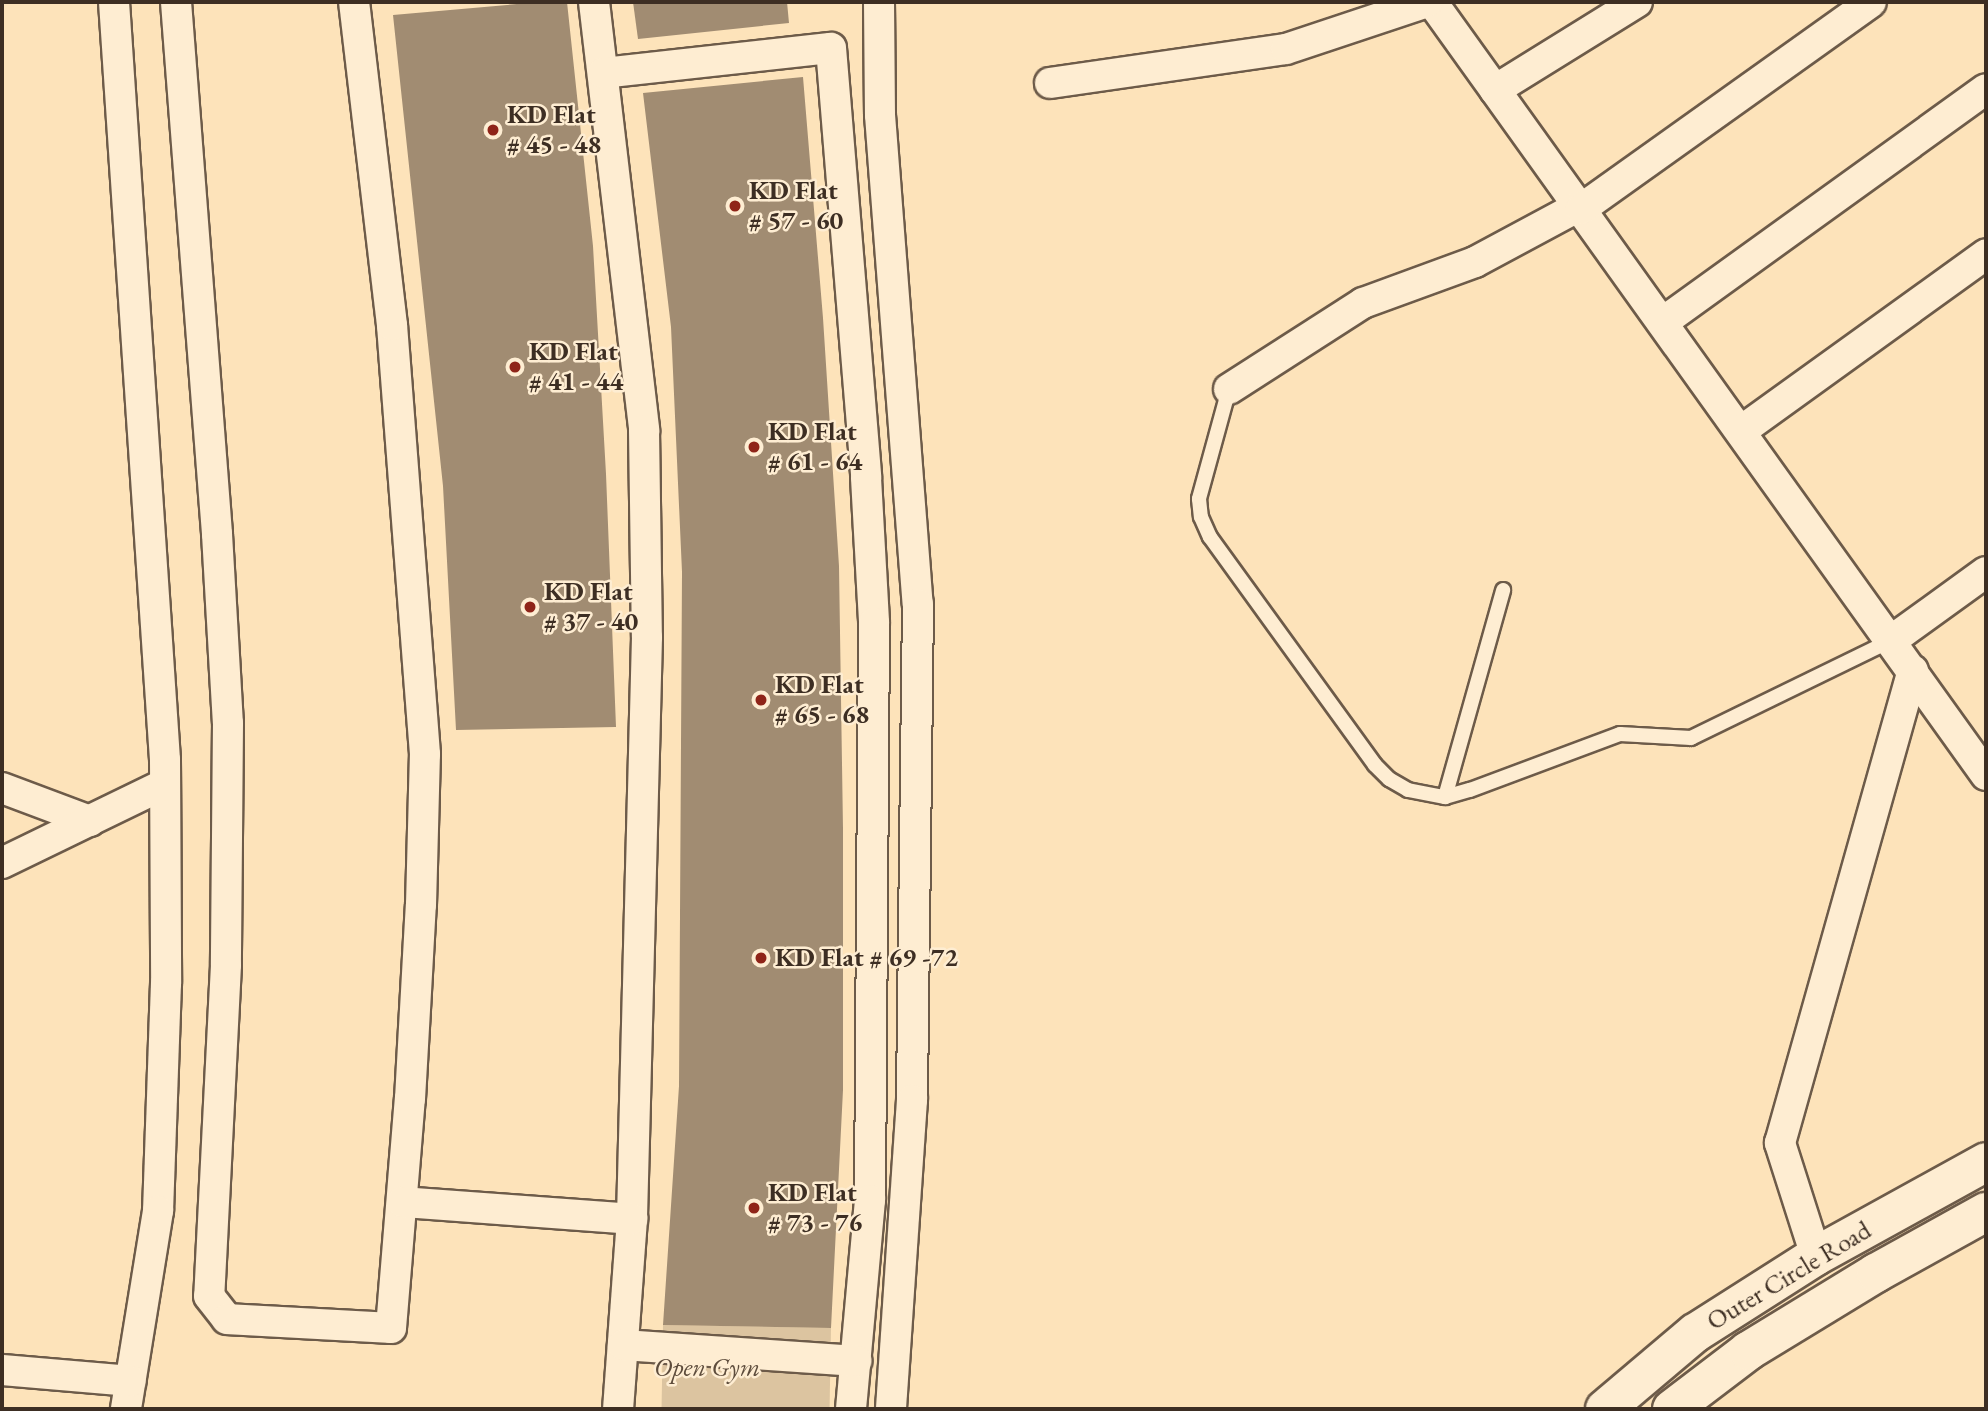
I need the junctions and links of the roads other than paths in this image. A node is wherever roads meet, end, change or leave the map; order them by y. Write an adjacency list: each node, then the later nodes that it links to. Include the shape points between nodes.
1 (114, 2): 24 (street)
2 (176, 2): 30 (street, via 228,723 226,965 209,1296 228,1319 391,1328)
3 (354, 2): 30 (street, via 392,325 425,754 421,919)
4 (594, 2): 10 (street)
5 (879, 2): 40 (street, via 880,116 918,604 912,1100)
6 (1427, 2): 11 (street, via 1286,49)
7 (1432, 2): 13 (street)
8 (1637, 2): 13 (street)
9 (1871, 2): 14 (street)
10 (603, 73): 32 (street, via 644,430 648,637); 35 (street, via 831,48 874,623 870,1200)
11 (1050, 83)
12 (1986, 89): 16 (street)
13 (1495, 90): 14 (street)
14 (1581, 209): 16 (street); 17 (street, via 1475,262 1363,303)
15 (1986, 254): 18 (street)
16 (1663, 322): 18 (street)
17 (1230, 389): 26 (lane, via 1199,499 1210,537 1375,765 1408,790)
18 (1741, 431): 21 (street)
19 (1986, 572): 21 (street)
20 (1503, 590): 26 (lane)
21 (1892, 640): 22 (street); 26 (lane, via 1691,738 1620,734)
22 (1913, 670): 23 (street); 33 (street, via 1780,1143)
23 (1986, 775)
24 (165, 784): 27 (street); 37 (street, via 166,983 158,1211)
25 (2, 788): 27 (street)
26 (1445, 797)
27 (90, 821): 28 (street)
28 (2, 863)
29 (1986, 1162): 33 (main road, Outer Circle Road)
30 (402, 1202): 32 (street)
31 (1986, 1212): 42 (main road, Outer Circle Road, via 1748,1351)
32 (632, 1219): 34 (street)
33 (1816, 1256): 41 (main road, Outer Circle Road, via 1695,1333)
34 (623, 1345): 35 (street); 38 (street)
35 (856, 1361): 39 (street)
36 (2, 1370): 37 (street)
37 (129, 1395)
38 (618, 1409)
39 (851, 1409)
40 (891, 1409)
41 (1605, 1409)
42 (1672, 1409)

